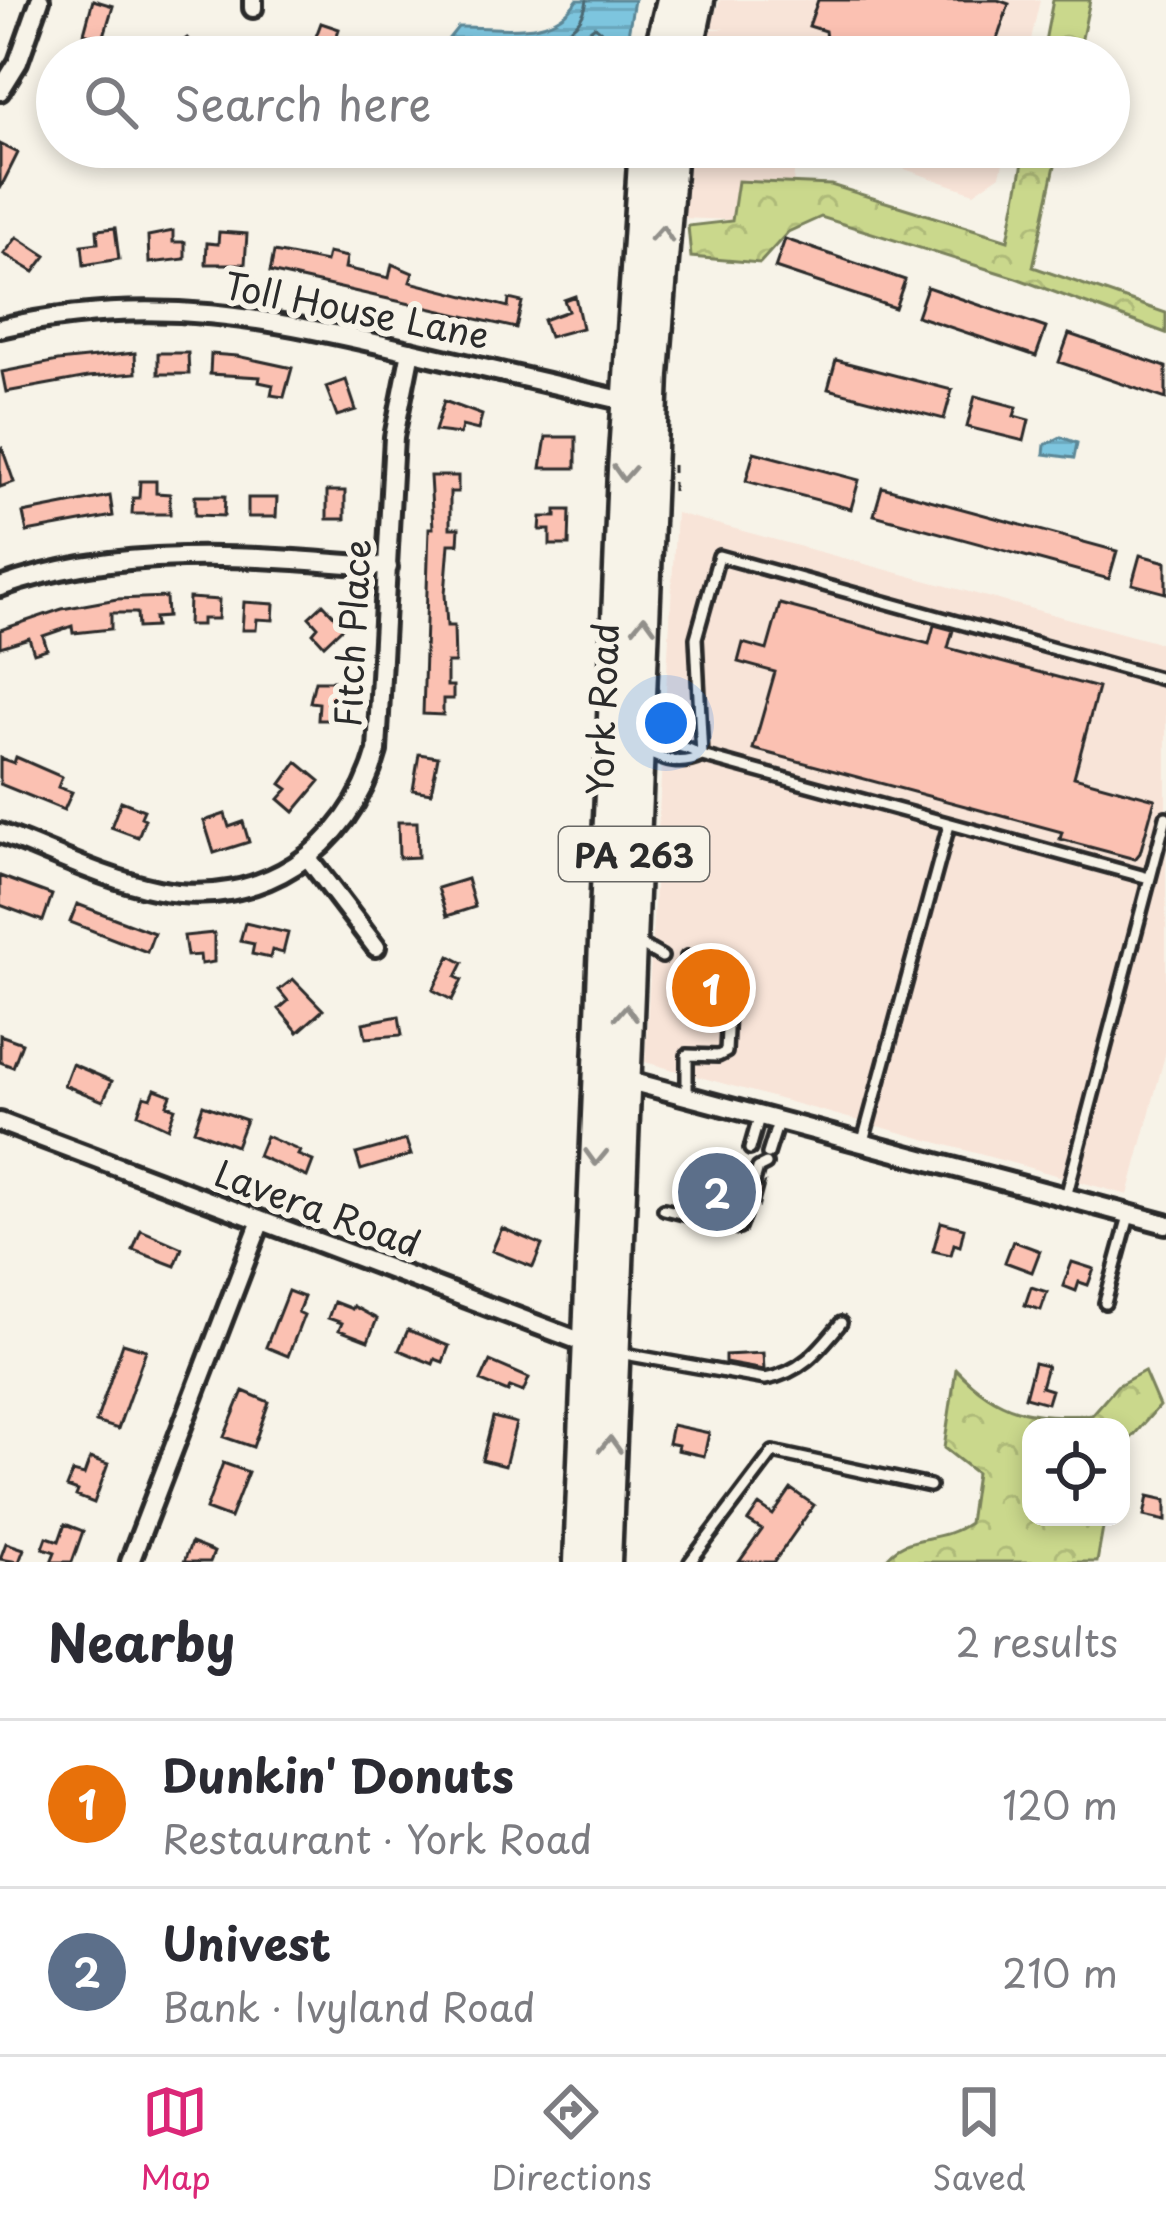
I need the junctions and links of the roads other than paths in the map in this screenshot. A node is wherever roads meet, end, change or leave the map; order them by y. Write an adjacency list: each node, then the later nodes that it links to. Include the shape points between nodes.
1 (40, 0): 6 (street)
2 (673, 0): 4 (highway)
3 (698, 0): 5 (highway)
4 (664, 36)
5 (690, 36)
6 (0, 91)
7 (645, 168): 9 (highway, York Road / PA 263)
8 (667, 168): 9 (highway, York Road / PA 263, one-way to 8)
9 (646, 288): 12 (highway, York Road / PA 263)
10 (0, 328): 11 (street, Toll House Lane, via 104,311 174,310 268,319)
11 (411, 352): 12 (street, Toll House Lane); 13 (street, Fitch Place, via 394,437)
12 (640, 405): 16 (highway, York Road / PA 263)
13 (388, 567): 14 (street, via 144,557); 21 (street, Fitch Place, via 377,751 350,815)
14 (0, 587)
15 (1166, 680): 17 (lane, via 719,556 696,638)
16 (626, 748): 17 (lane, via 663,744); 23 (highway, York Road / PA 263)
17 (702, 756): 19 (lane)
18 (1166, 817): 22 (lane)
19 (949, 825): 22 (lane); 31 (lane)
20 (0, 832): 21 (street, Fitch Place, via 180,893 258,885)
21 (308, 858): 24 (street)
22 (1149, 878): 34 (lane)
23 (617, 939): 25 (lane); 27 (highway, York Road / PA 263)
24 (376, 946)
25 (662, 957)
26 (687, 957): 28 (lane, via 730,960 726,1052 687,1055)
27 (611, 1077): 28 (street); 42 (highway, York Road / PA 263)
28 (687, 1094): 29 (street)
29 (770, 1116): 31 (street); 32 (lane); 33 (lane, via 767,1159)
30 (0, 1122): 38 (street, Lavera Road)
31 (863, 1141): 34 (street)
32 (750, 1149)
33 (754, 1182)
34 (1066, 1197): 37 (street)
35 (749, 1201): 36 (lane, via 739,1228)
36 (664, 1209)
37 (1130, 1214): 39 (street); 40 (lane)
38 (260, 1222): 42 (street, Lavera Road); 44 (street)
39 (1166, 1224)
40 (1105, 1303)
41 (841, 1323): 42 (lane, via 814,1356 765,1379)
42 (601, 1348): 45 (highway, York Road / PA 263); 46 (highway, York Road / PA 263, one-way to 42)
43 (930, 1486): 47 (lane, via 773,1452)
44 (130, 1562)
45 (580, 1562)
46 (605, 1562)
47 (689, 1562)

